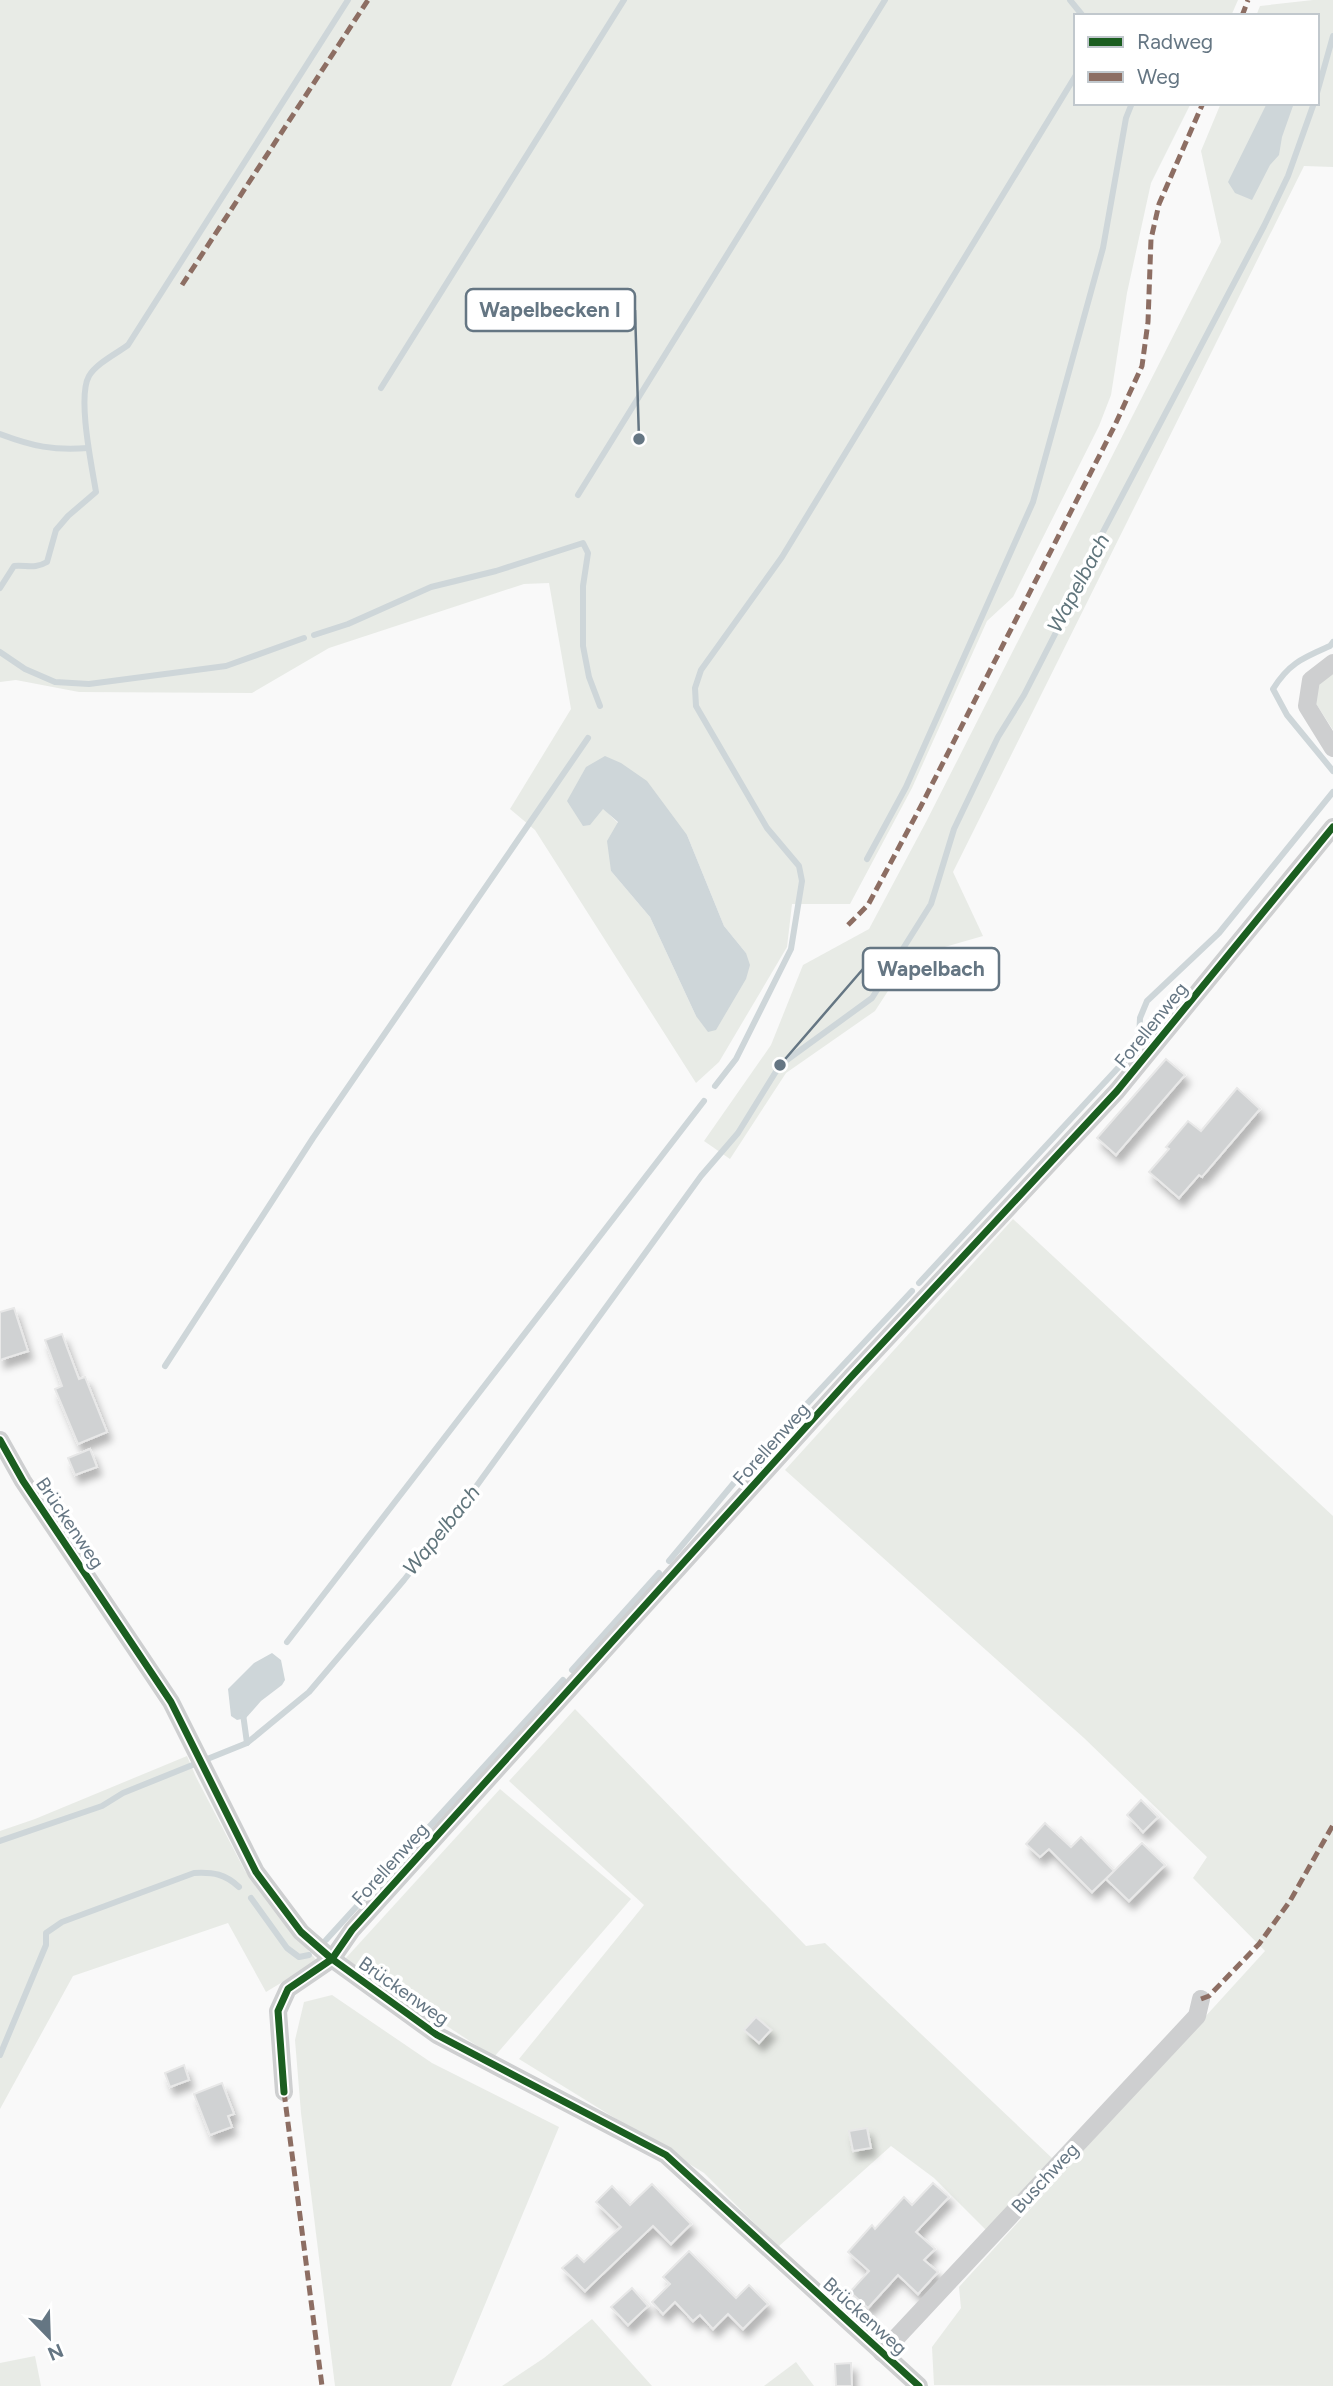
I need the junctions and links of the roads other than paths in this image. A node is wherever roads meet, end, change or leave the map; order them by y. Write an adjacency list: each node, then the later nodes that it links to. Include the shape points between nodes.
1 (1333, 663): 2 (street, via 1311,680 1307,706)
2 (1333, 748)
3 (1333, 827): 5 (street, Forellenweg, via 1117,1091 851,1377 352,1930)
4 (0, 1440): 5 (street, Brückenweg, via 171,1702 256,1872 301,1933)
5 (332, 1959): 7 (street, Forellenweg, via 288,1989 278,2011); 8 (street, Brückenweg, via 437,2035 666,2155)
6 (1201, 1999): 8 (street, Buschweg, via 1197,2016)
7 (284, 2092)
8 (882, 2353): 9 (street, Brückenweg)
9 (919, 2386)

